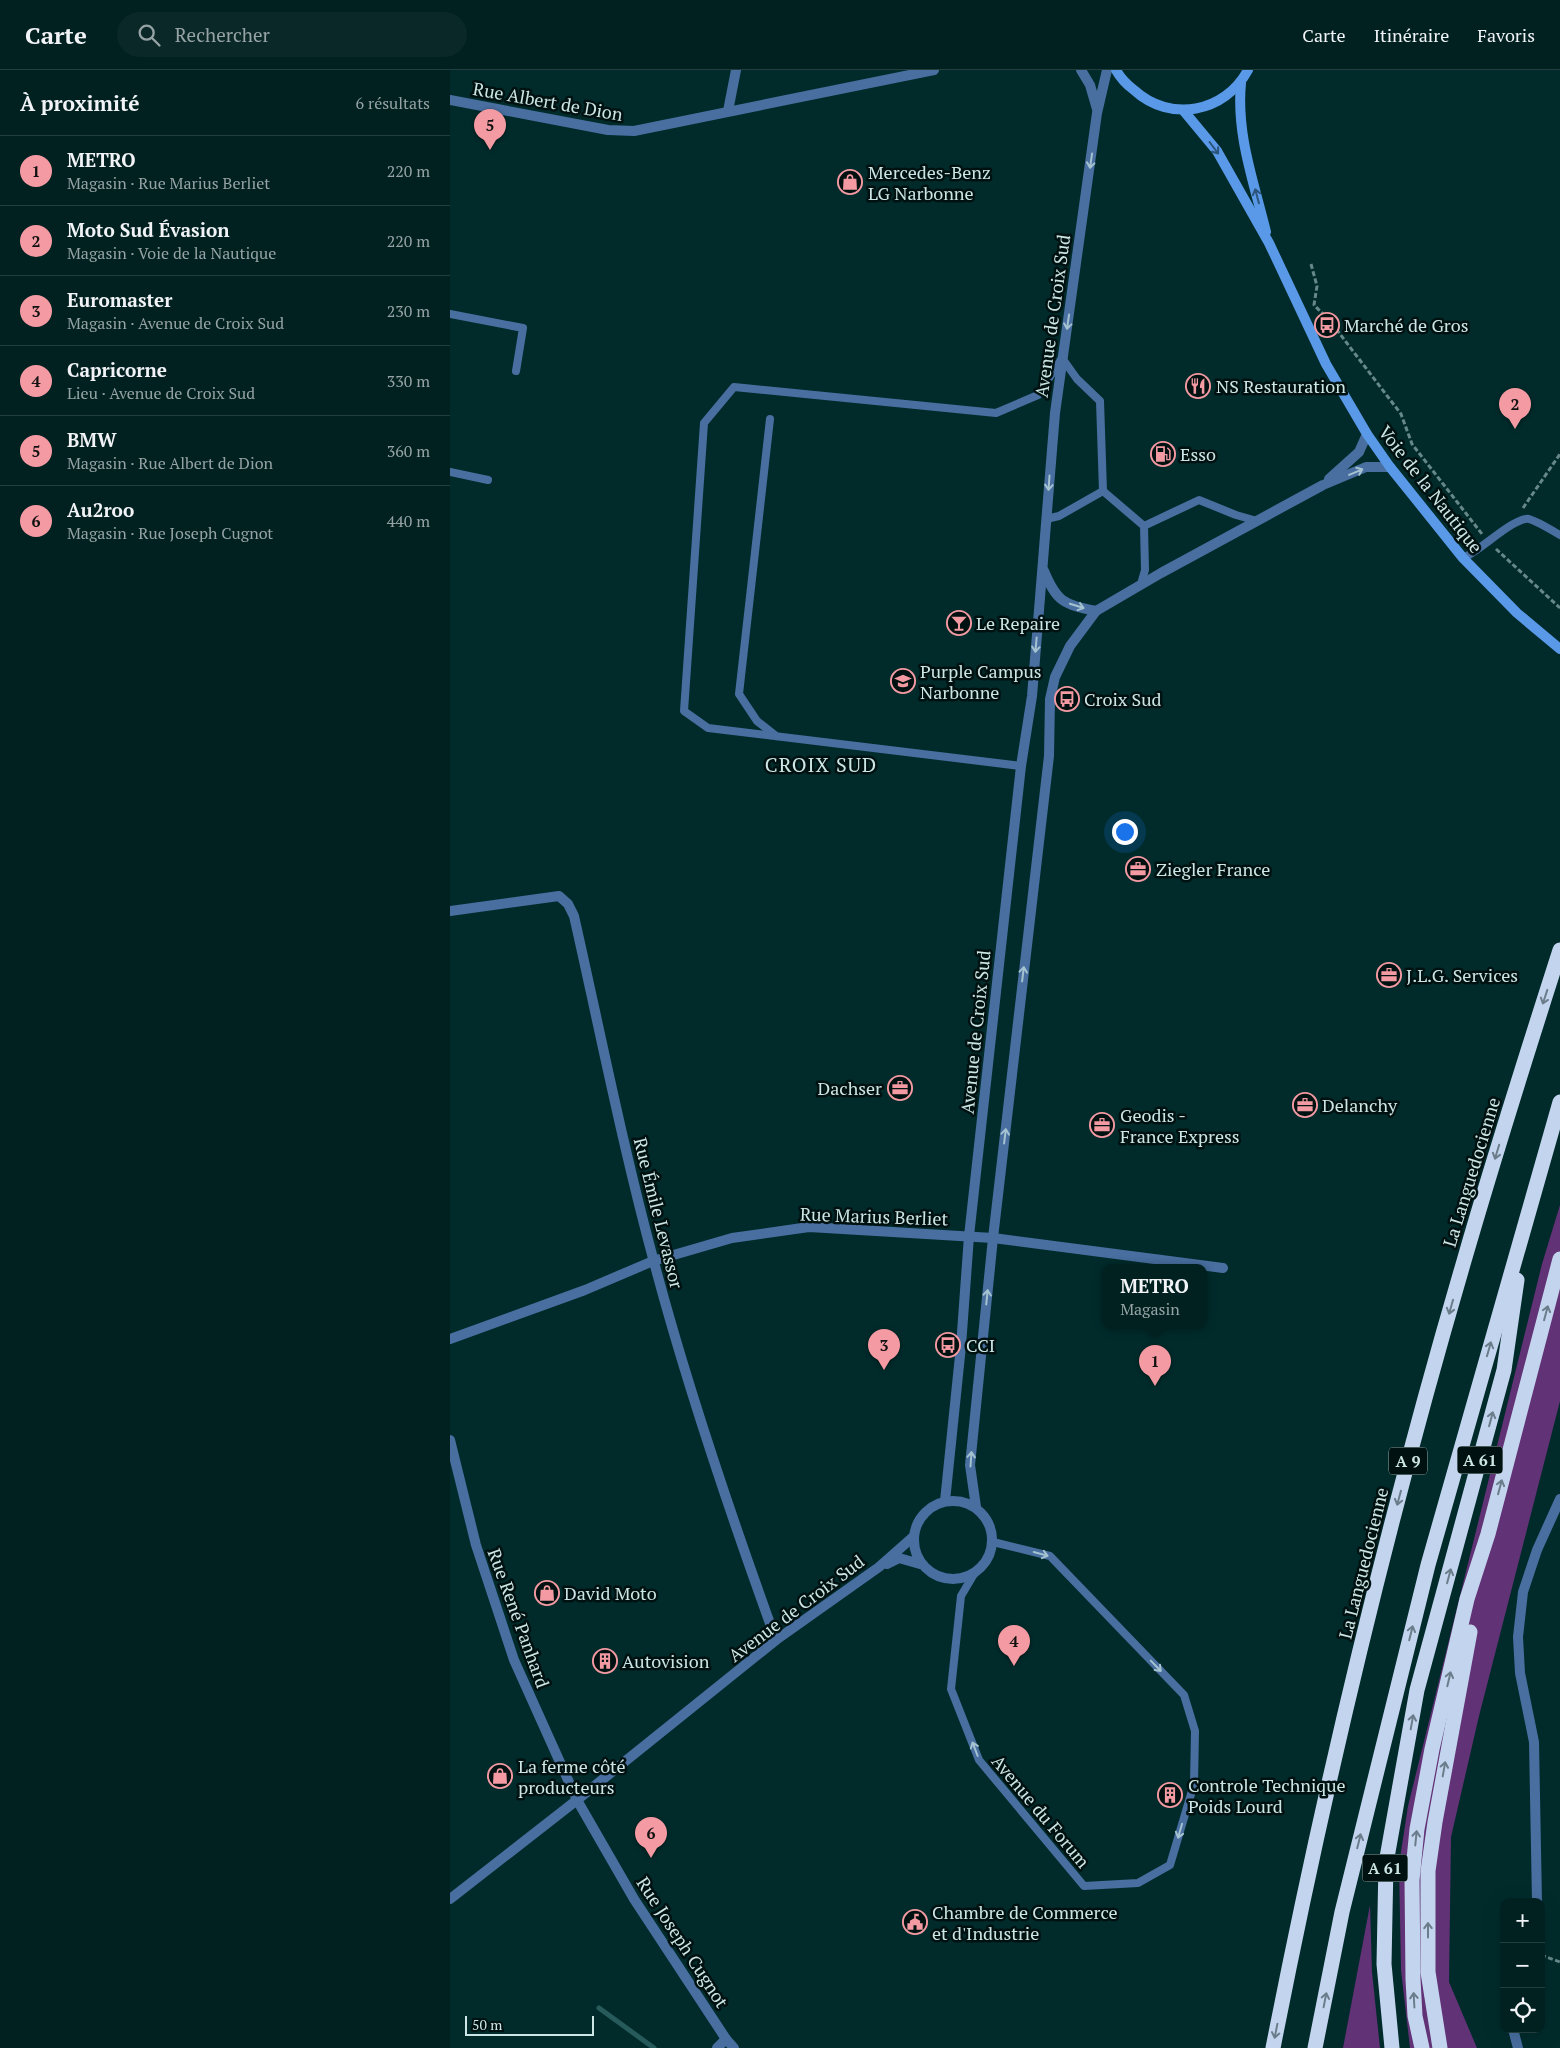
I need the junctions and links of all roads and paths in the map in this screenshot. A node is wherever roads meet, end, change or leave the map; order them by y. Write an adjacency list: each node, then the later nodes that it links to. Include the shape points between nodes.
1 (736, 70): 10 (street)
2 (934, 70): 10 (street, Rue Albert de Dion)
3 (1081, 70): 11 (street, via 1090,85)
4 (1107, 70): 11 (street, Avenue de Croix Sud)
5 (1116, 70): 9 (street, via 1121,79 1145,100 1163,108)
6 (1248, 70): 7 (street)
7 (1241, 83): 9 (street, via 1224,98 1206,106); 12 (street, Voie de la Nautique, one-way to 7, via 1242,139)
8 (450, 100): 10 (street, Rue Albert de Dion, via 608,130 634,131)
9 (1183, 110): 12 (street, Voie de la Nautique, one-way to 12, via 1217,151)
10 (728, 111)
11 (1098, 113): 15 (street, Avenue de Croix Sud, one-way to 15)
12 (1269, 243): 18 (street, Voie de la Nautique, via 1326,364)
13 (1311, 264): 30 (path, via 1317,286 1314,305 1330,321 1401,414 1412,444)
14 (450, 314): 16 (lane, via 523,328)
15 (1062, 358): 24 (lane, via 1077,379 1100,401); 25 (street, Avenue de Croix Sud, one-way to 25, via 1054,413); 37 (lane, via 1038,395 996,412 734,387 704,423 684,710 708,728)
16 (516, 371)
17 (770, 419): 37 (lane, via 739,694 757,721)
18 (1367, 434): 20 (street, Voie de la Nautique); 23 (street, via 1359,452)
19 (1560, 454): 27 (path)
20 (1390, 467): 23 (street, one-way to 20, via 1366,467); 31 (street, Voie de la Nautique)
21 (450, 472): 22 (lane)
22 (488, 480)
23 (1323, 485): 26 (street)
24 (1103, 491): 25 (lane, via 1060,516); 28 (lane)
25 (1046, 519): 32 (street, Avenue de Croix Sud)
26 (1257, 521): 28 (lane, via 1199,500); 33 (street)
27 (1515, 521): 29 (lane, via 1528,519); 30 (lane)
28 (1144, 526): 33 (lane, via 1146,570)
29 (1560, 535)
30 (1489, 543): 31 (lane); 34 (path)
31 (1463, 558): 36 (street, Voie de la Nautique, via 1517,613)
32 (1043, 568): 35 (street, Avenue de Croix Sud, one-way to 35, via 1053,593 1072,606); 38 (street, Avenue de Croix Sud, one-way to 38, via 1032,696)
33 (1141, 584): 35 (street)
34 (1560, 608)
35 (1096, 611): 44 (street, one-way to 35, via 1049,756 1050,699 1055,677 1070,646)
36 (1560, 649)
37 (776, 736): 38 (lane)
38 (1021, 766): 43 (street, Avenue de Croix Sud)
39 (450, 911): 46 (street, Rue Émile Levassor, via 559,896 568,904 574,916)
40 (1560, 950): 71 (highway, La Languedocienne / A 9, one-way to 71, via 1464,1261 1376,1584)
41 (1560, 1102): 42 (highway, A 9)
42 (1524, 1227): 72 (highway, A 9, one-way to 42, via 1342,1912 1428,1565); 73 (highway, A 61, one-way to 42, via 1384,1964 1386,1863 1417,1690 1504,1370)
43 (969, 1236): 44 (street, Rue Marius Berliet); 46 (street, Rue Marius Berliet, via 809,1227 732,1238); 53 (street, Avenue de Croix Sud)
44 (993, 1238): 47 (street, Rue Marius Berliet); 54 (street, one-way to 44, via 970,1465)
45 (1560, 1259): 55 (highway, one-way to 45)
46 (653, 1260): 50 (street, Rue Marius Berliet, via 585,1290); 61 (street, Rue Émile Levassor, via 739,1541)
47 (1192, 1264)
48 (1207, 1266): 49 (street, Rue Marius Berliet)
49 (1223, 1268)
50 (450, 1339)
51 (450, 1440): 62 (street, Rue René Panhard, via 476,1545 514,1660)
52 (1560, 1499): 63 (street, via 1537,1550 1523,1592 1518,1637 1520,1673 1534,1742)
53 (945, 1501): 54 (street, via 961,1501); 56 (street, via 929,1508 918,1521)
54 (976, 1507): 57 (street, via 989,1522)
55 (1488, 1534): 74 (highway, one-way to 55, via 1415,2016 1413,1979 1412,1880 1417,1829 1465,1608); 75 (highway, one-way to 55, via 1428,1972 1428,1871 1434,1822)
56 (913, 1537): 58 (street, via 914,1551); 59 (street, Avenue de Croix Sud)
57 (994, 1542): 60 (street, via 988,1560); 60 (lane, Avenue du Forum, one-way to 60, via 1050,1556 1184,1695 1195,1731 1194,1784 1170,1865 1138,1883 1084,1886 979,1760 951,1689 961,1596)
58 (920, 1564): 59 (street, Avenue de Croix Sud, via 899,1558); 60 (street, via 936,1576 955,1580)
59 (879, 1567): 61 (street, Avenue de Croix Sud)
60 (974, 1574)
61 (776, 1640): 62 (street, Avenue de Croix Sud)
62 (577, 1800): 64 (street, Avenue de Croix Sud); 68 (street, Rue Joseph Cugnot, via 634,1899)
63 (1537, 1898)
64 (450, 1899)
65 (1545, 1956): 66 (path)
66 (1560, 1962)
67 (1514, 2033): 76 (street)
68 (726, 2039): 69 (street); 70 (street, Rue Joseph Cugnot)
69 (717, 2048)
70 (734, 2048)
71 (1273, 2048)
72 (1315, 2048)
73 (1392, 2048)
74 (1422, 2048)
75 (1440, 2048)
76 (1518, 2048)

